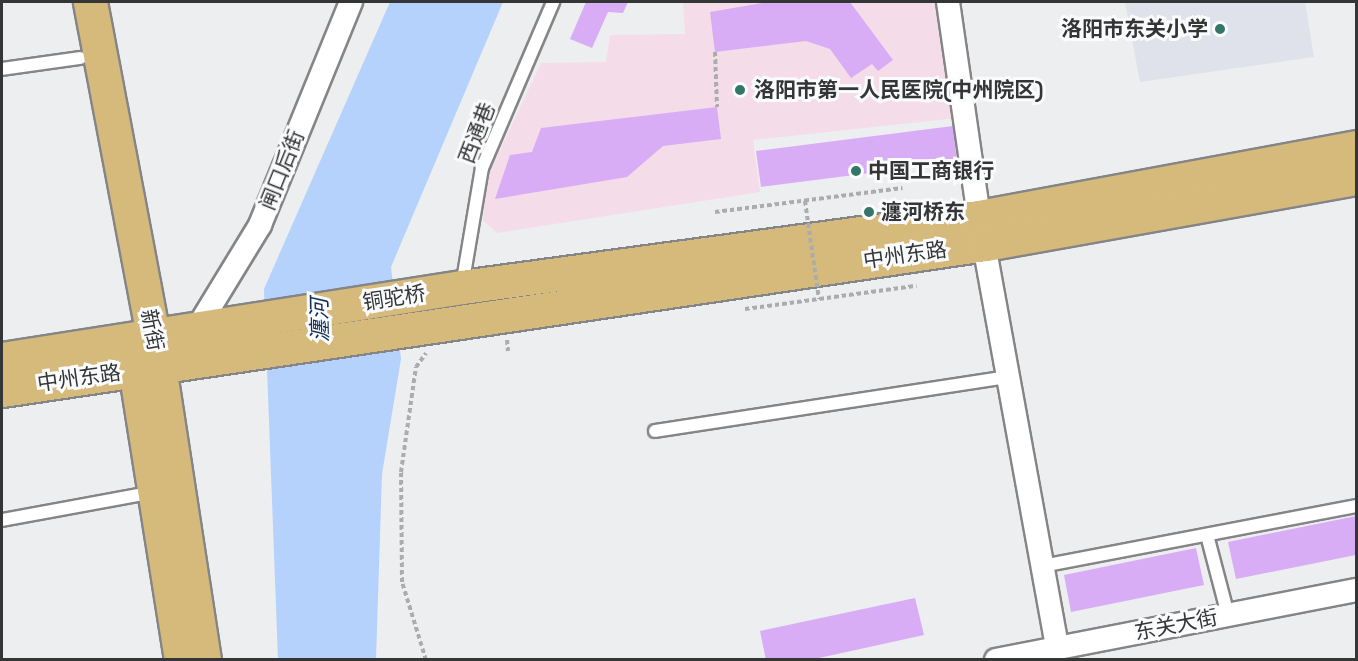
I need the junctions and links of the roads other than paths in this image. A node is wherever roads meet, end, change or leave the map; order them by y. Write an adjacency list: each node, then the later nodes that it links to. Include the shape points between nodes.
1 (69, 2): 6 (main road, 新街)
2 (90, 2): 14 (main road, 新街)
3 (351, 2): 13 (street, 闸口后街)
4 (553, 2): 11 (lane, 西通巷, via 482,168)
5 (948, 2): 10 (street)
6 (80, 58): 7 (lane); 14 (main road, 新街)
7 (2, 69)
8 (1356, 147): 10 (main road, 中州东路)
9 (1356, 178): 10 (main road, 中州东路)
10 (982, 231): 11 (main road, 中州东路); 12 (main road, 中州东路); 16 (street)
11 (462, 287): 13 (main road, 铜驼桥)
12 (452, 319): 13 (main road, 铜驼桥)
13 (214, 337): 14 (main road, 中州东路)
14 (145, 353): 15 (main road, 中州东路); 17 (main road, 中州东路); 19 (main road, 新街)
15 (2, 360)
16 (1009, 377): 18 (lane); 23 (street)
17 (2, 390)
18 (655, 431)
19 (167, 490): 21 (lane); 27 (main road); 28 (main road, 新街)
20 (1356, 506): 22 (lane)
21 (2, 520)
22 (1207, 535): 23 (lane); 25 (lane)
23 (1042, 566): 26 (street)
24 (1356, 590): 25 (street, 东关大街)
25 (1228, 615): 26 (street, 东关大街)
26 (1057, 654): 29 (street, 东关大街)
27 (181, 660)
28 (204, 660)
29 (996, 660)

